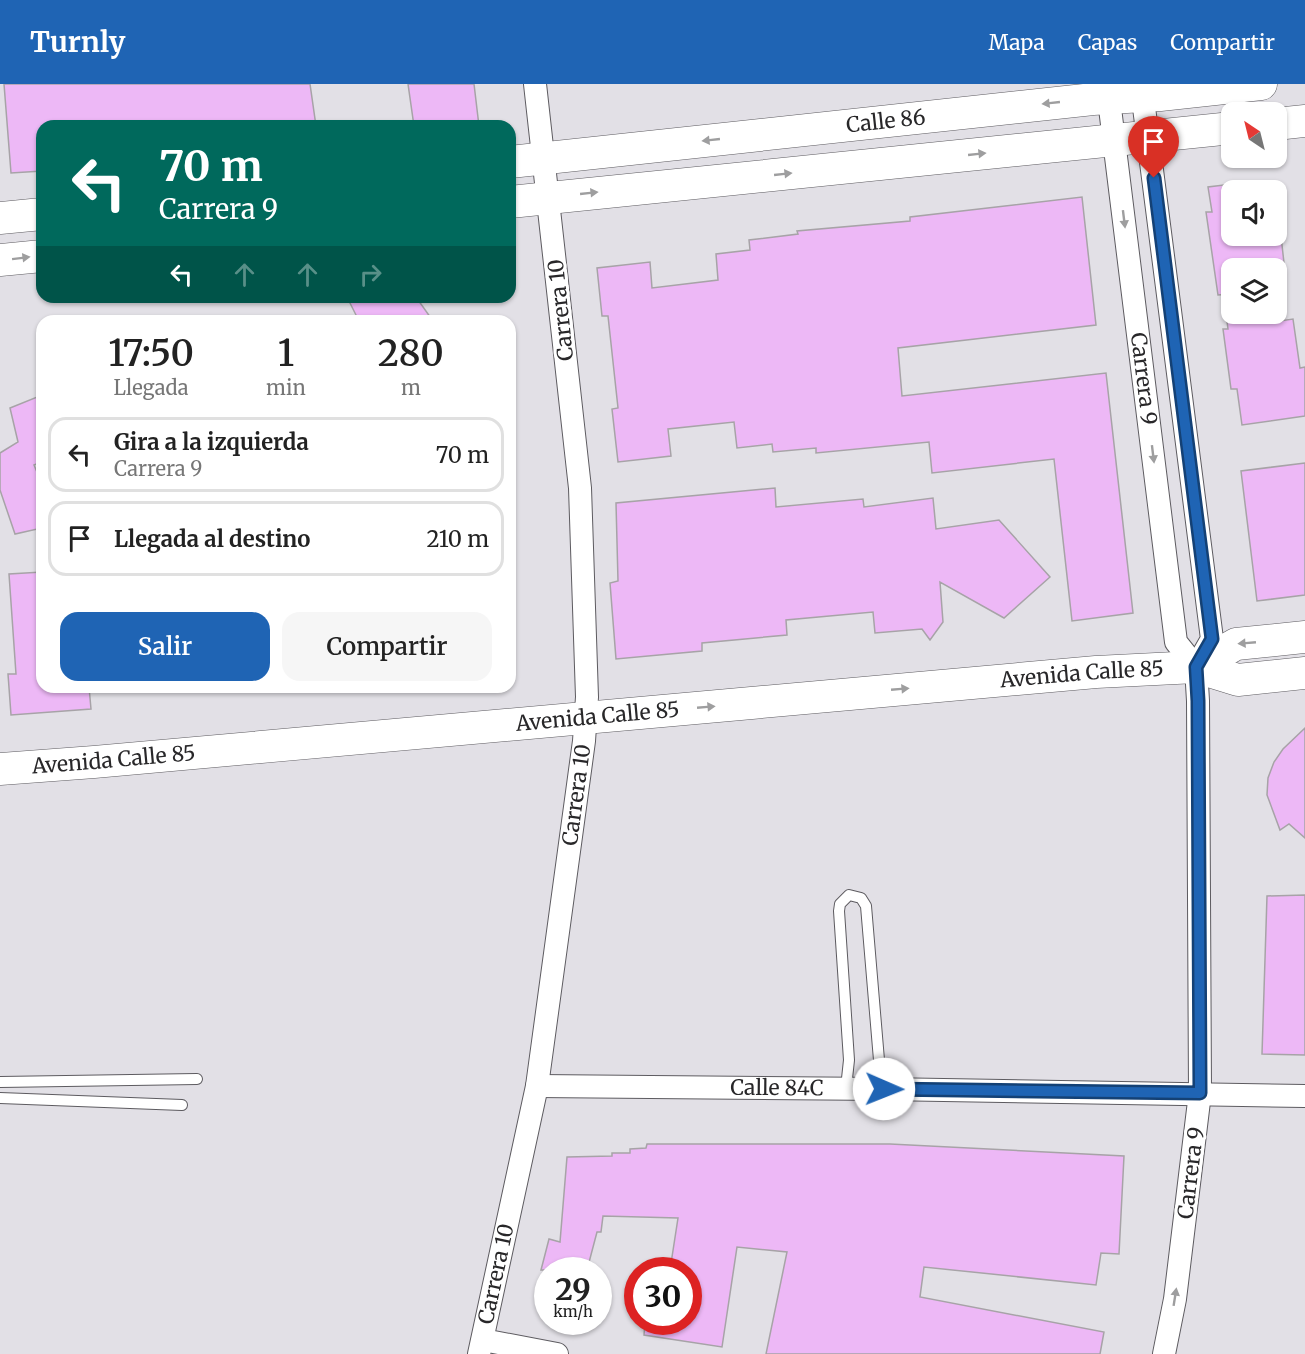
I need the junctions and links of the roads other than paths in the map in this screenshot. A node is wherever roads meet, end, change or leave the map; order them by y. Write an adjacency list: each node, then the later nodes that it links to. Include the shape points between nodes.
1 (535, 84): 10 (street, Carrera 10)
2 (1261, 84): 3 (street, Calle 86)
3 (1142, 90): 4 (street, Calle 86); 8 (street, Carrera 9)
4 (1108, 91): 9 (street, Carrera 9); 10 (street, Calle 86, one-way to 10)
5 (1305, 121): 6 (street)
6 (1287, 123)
7 (1221, 129): 8 (street, Calle 86)
8 (1149, 138): 9 (street, Calle 86); 19 (street, Carrera 9, via 1212,639)
9 (1114, 140): 12 (street, Calle 86, one-way to 9); 19 (street, Carrera 9, one-way to 19, via 1176,642)
10 (543, 158): 11 (street, Calle 86); 12 (street, Carrera 10)
11 (516, 161)
12 (548, 198): 13 (street, Calle 86); 21 (street, Carrera 10, via 580,488)
13 (516, 201)
14 (36, 215): 15 (street)
15 (0, 218)
16 (36, 257): 17 (street, one-way to 16)
17 (0, 260)
18 (1305, 637): 19 (street, Avenida Calle 85, one-way to 19, via 1236,644)
19 (1196, 667): 20 (street, Avenida Calle 85, via 1238,680); 21 (street, Avenida Calle 85, one-way to 19, via 1096,672); 28 (street, Carrera 9)
20 (1305, 673)
21 (585, 717): 22 (street, Avenida Calle 85); 25 (street, Carrera 10)
22 (0, 769)
23 (197, 1079): 24 (lane)
24 (0, 1082)
25 (537, 1086): 26 (street, Calle 84C); 32 (street, Carrera 10)
26 (846, 1088): 27 (street, Calle 84C); 27 (lane, via 849,1060 839,911 849,895 861,898 866,906)
27 (884, 1089): 28 (street, Calle 84C)
28 (1200, 1093): 29 (street, Calle 84C); 34 (street, Carrera 9, one-way to 28, via 1175,1299)
29 (1305, 1096)
30 (0, 1098): 31 (lane)
31 (182, 1105)
32 (481, 1347): 33 (street)
33 (557, 1354)
34 (1164, 1354)

